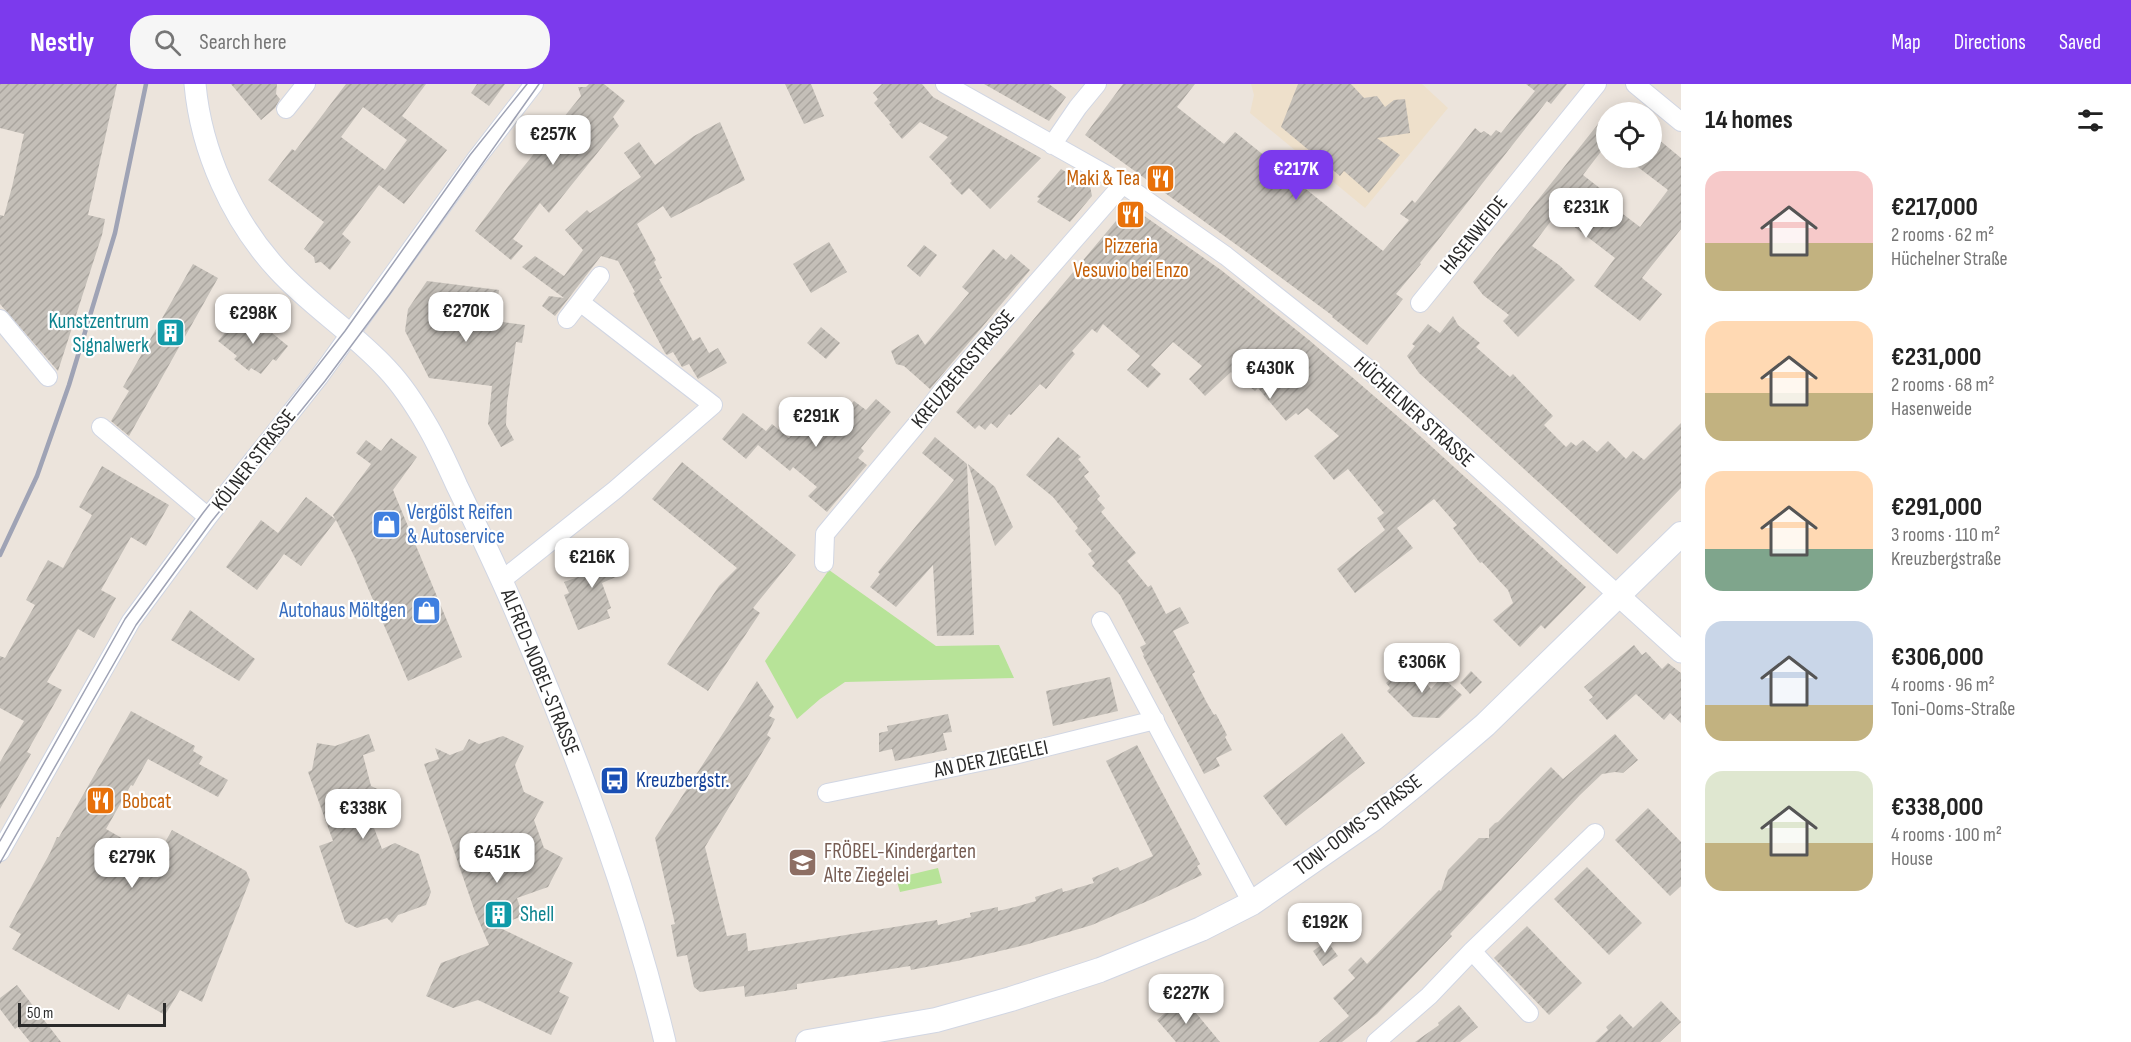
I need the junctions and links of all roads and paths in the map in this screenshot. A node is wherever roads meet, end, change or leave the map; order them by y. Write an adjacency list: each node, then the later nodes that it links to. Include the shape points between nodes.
1 (195, 84): 17 (street, ALFRED-NOBEL-STRASSE, via 197,111 207,148 254,240 278,270)
2 (306, 84): 8 (street)
3 (534, 84): 17 (street, KÖLNER STRASSE)
4 (945, 84): 10 (street, HÜCHELNER STRASSE)
5 (1097, 84): 10 (street)
6 (1597, 84): 14 (street, HASENWEIDE)
7 (1635, 84): 9 (street)
8 (286, 109)
9 (1681, 122)
10 (1052, 145): 11 (street, HÜCHELNER STRASSE)
11 (1123, 184): 22 (street, KREUZBERGSTRASSE, via 943,390 825,534); 24 (street, HÜCHELNER STRASSE, via 1226,256 1366,367)
12 (600, 276): 13 (street)
13 (580, 302): 16 (street); 23 (street, via 713,405)
14 (1420, 303)
15 (0, 319): 18 (street)
16 (567, 319)
17 (350, 336): 20 (street, KÖLNER STRASSE); 23 (street, ALFRED-NOBEL-STRASSE, via 409,395 430,430)
18 (48, 377)
19 (101, 427): 20 (street)
20 (208, 517): 30 (street, KÖLNER STRASSE, via 130,621)
21 (1681, 534): 24 (main road, TONI-OOMS-STRASSE)
22 (824, 563)
23 (502, 580): 34 (street, ALFRED-NOBEL-STRASSE, via 588,792 635,932)
24 (1618, 595): 26 (street, HÜCHELNER STRASSE); 31 (main road, TONI-OOMS-STRASSE, via 1485,725 1416,784 1373,819)
25 (1101, 621): 27 (street)
26 (1681, 652)
27 (1155, 720): 28 (street, AN DER ZIEGELEI, via 1014,755); 31 (street)
28 (827, 793)
29 (1595, 833): 32 (street)
30 (0, 852)
31 (1252, 903): 35 (main road, TONI-OOMS-STRASSE, via 1201,929 1100,970 1011,999 936,1020)
32 (1472, 951): 33 (street); 36 (street, via 1429,996)
33 (1529, 1013)
34 (664, 1042)
35 (808, 1042)
36 (1376, 1042)

